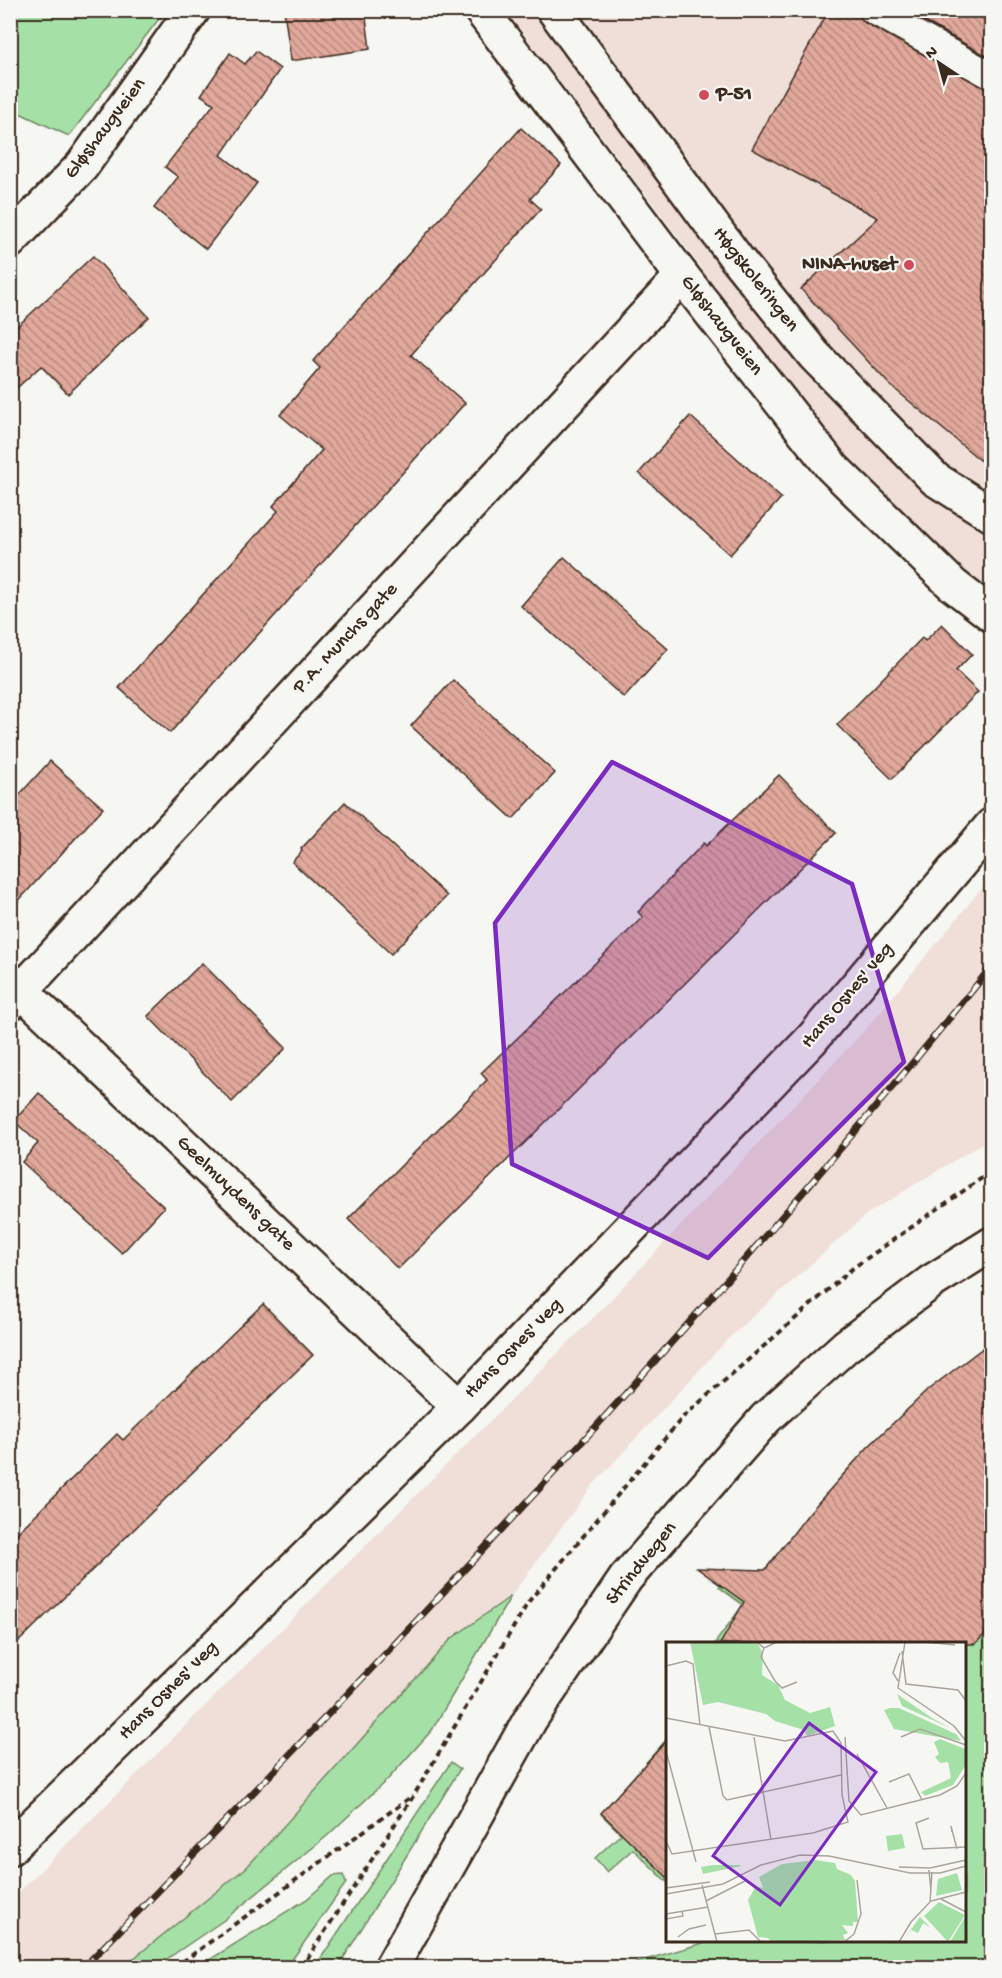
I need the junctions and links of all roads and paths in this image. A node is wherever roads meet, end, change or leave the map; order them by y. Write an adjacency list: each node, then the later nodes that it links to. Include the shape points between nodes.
1 (193, 10): 6 (street, Gløshaugveien, via 82,166)
2 (481, 10): 7 (street, Gløshaugveien)
3 (554, 10): 8 (street, Høgskoleringen, via 737,259 814,355 935,479)
4 (872, 10): 5 (lane)
5 (992, 76)
6 (10, 241)
7 (682, 276): 9 (street, Gløshaugveien, via 832,467 953,585); 11 (street, P.A. Munchs gate)
8 (992, 515)
9 (992, 615)
10 (992, 825): 13 (street, Hans Osnes' veg, via 812,1040)
11 (14, 991): 13 (street, Geelmuydens gate)
12 (992, 1244): 17 (street, Strindvegen, via 931,1282 846,1346 766,1418 627,1578 531,1718)
13 (459, 1407): 14 (street, Hans Osnes' veg)
14 (10, 1848)
15 (174, 1968): 16 (path, via 414,1795)
16 (302, 1968)
17 (391, 1968)

